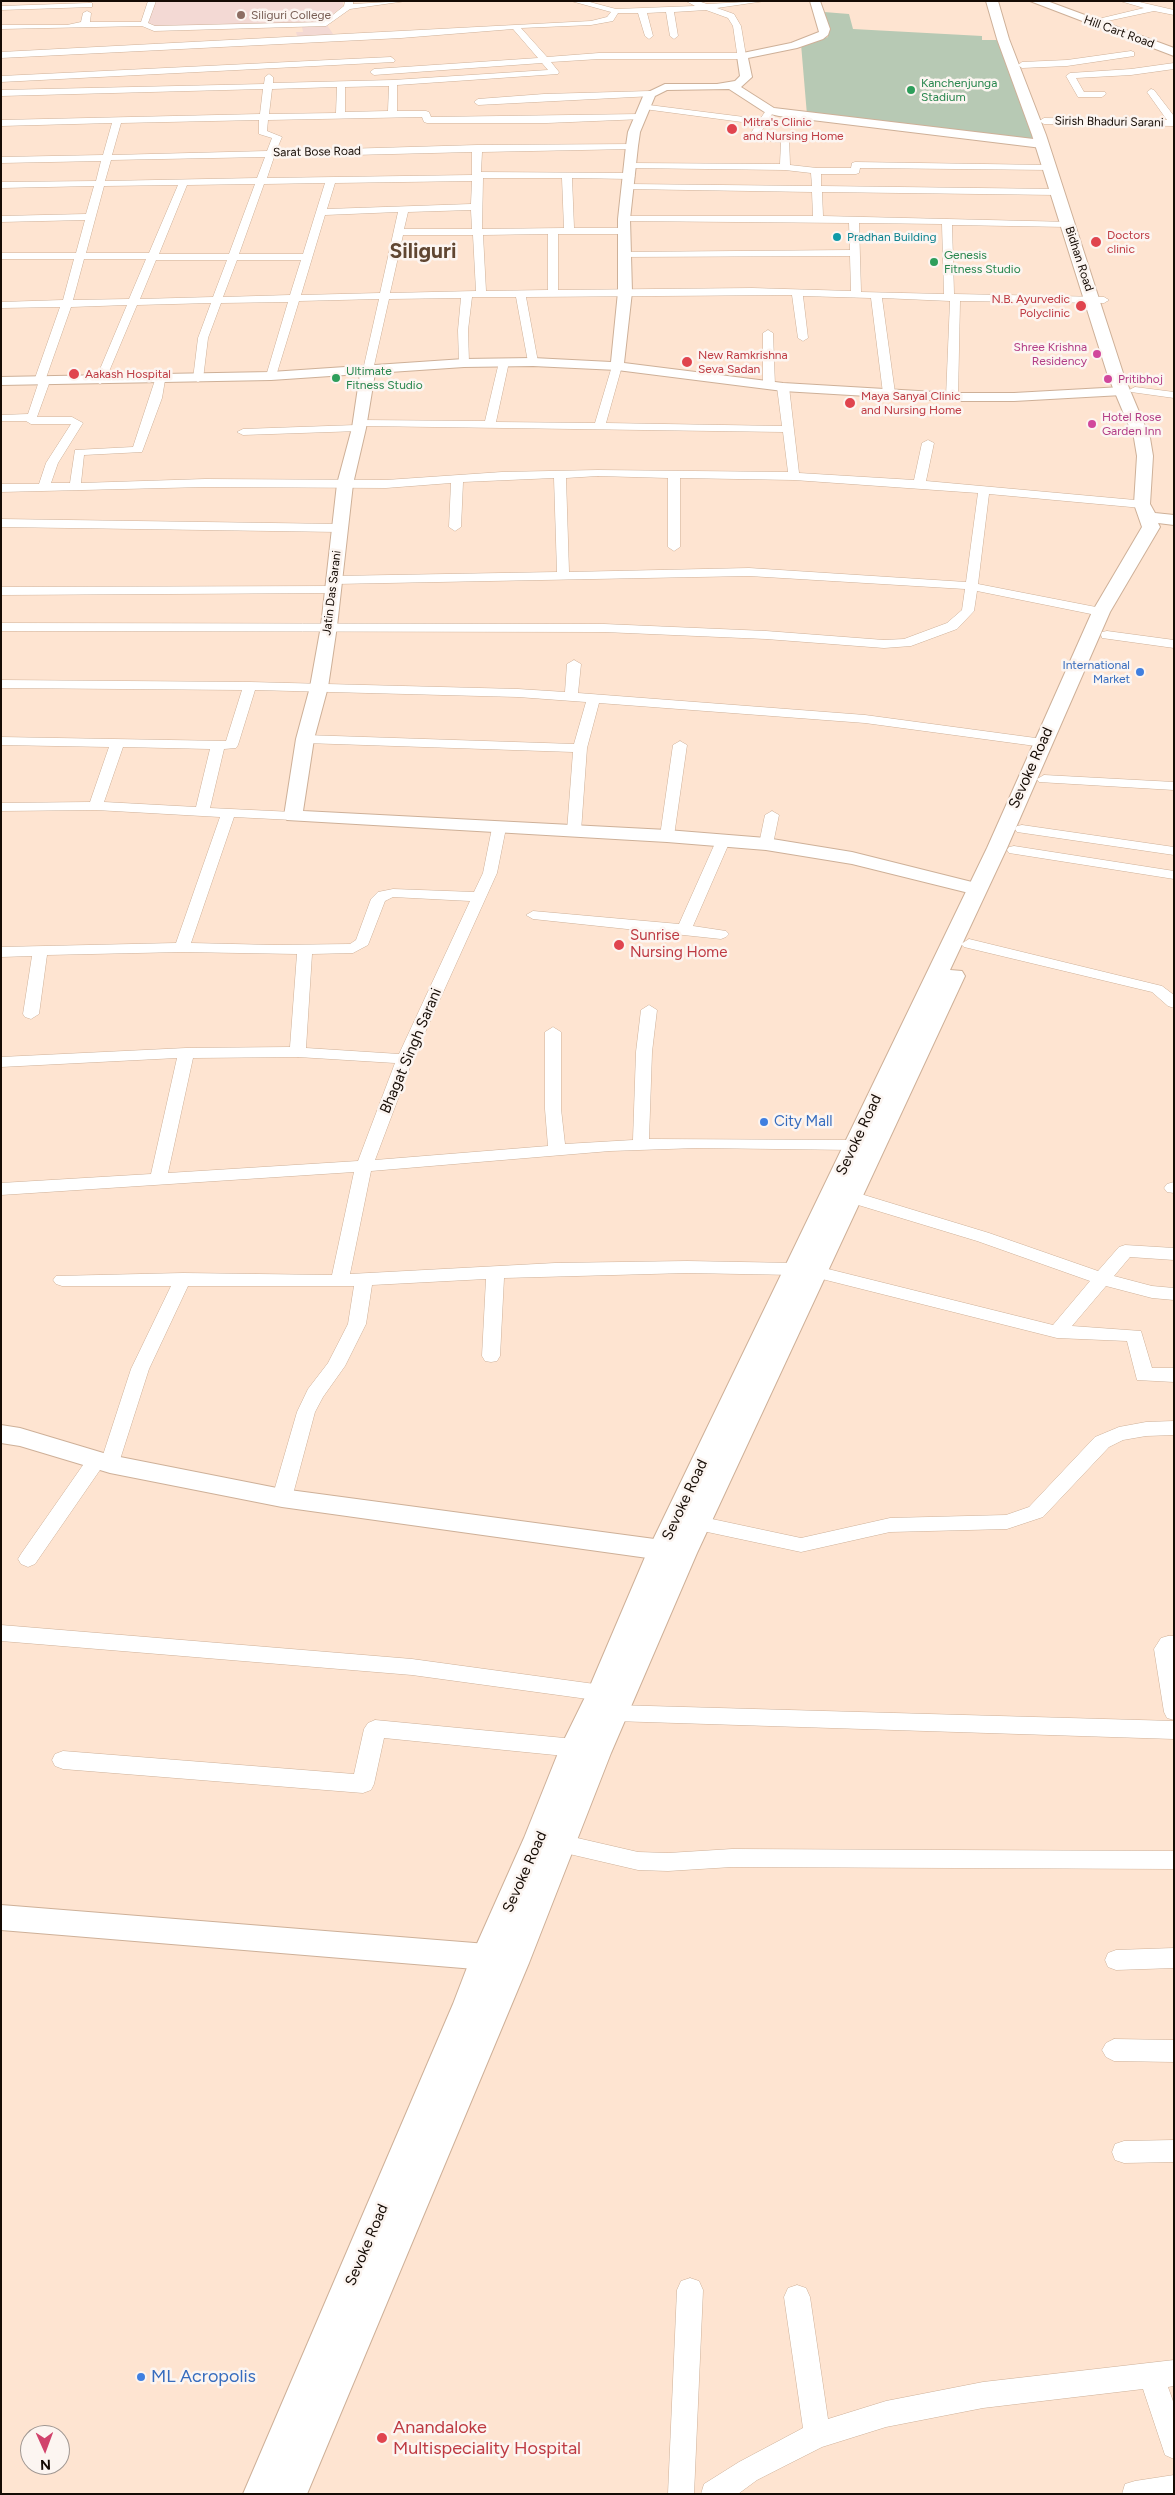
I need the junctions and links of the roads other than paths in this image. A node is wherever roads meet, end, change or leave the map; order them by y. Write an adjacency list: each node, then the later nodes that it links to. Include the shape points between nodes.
1 (142, 1): 12 (street)
2 (402, 1): 14 (street)
3 (575, 1): 19 (street)
4 (690, 1): 15 (street)
5 (761, 1): 15 (street)
6 (815, 1): 35 (street, via 825,29 820,37)
7 (992, 1): 39 (main road, Bidhan Road)
8 (999, 1): 39 (main road, Bidhan Road)
9 (1036, 1): 32 (main road, Hill Cart Road)
10 (1048, 1): 22 (main road, Hill Cart Road)
11 (1124, 1): 17 (street)
12 (152, 2): 24 (street)
13 (90, 3): 16 (street); 23 (street)
14 (348, 4): 27 (street, via 326,24)
15 (711, 7): 18 (street); 35 (street, via 736,21)
16 (1, 8)
17 (1151, 8): 21 (street); 22 (street)
18 (670, 10): 20 (street); 29 (street)
19 (616, 11): 20 (street); 25 (street, via 612,18 599,22)
20 (642, 11): 28 (street)
21 (1174, 13)
22 (1101, 20): 30 (main road, Hill Cart Road)
23 (85, 24): 24 (street); 26 (street)
24 (144, 24): 27 (street)
25 (515, 26): 31 (street); 38 (street, via 529,50)
26 (1, 27)
27 (154, 29): 31 (street)
28 (649, 36)
29 (674, 36)
30 (1174, 47)
31 (150, 48): 34 (street)
32 (1174, 52)
33 (1131, 54): 39 (street, via 1067,63)
34 (1, 55)
35 (742, 56): 38 (street, via 599,56); 49 (street, via 746,77)
36 (358, 58): 37 (street); 38 (street, via 362,73); 40 (street)
37 (404, 59)
38 (544, 60): 51 (street, via 555,72)
39 (1017, 65): 56 (main road, Bidhan Road)
40 (268, 66): 44 (street); 45 (street)
41 (1174, 66): 42 (street)
42 (1131, 72): 46 (street); 55 (street, via 1070,76 1081,95)
43 (297, 76): 44 (street)
44 (269, 77): 50 (street)
45 (1, 79)
46 (1141, 81)
47 (392, 83): 48 (street); 51 (street); 59 (street)
48 (341, 85): 50 (street); 60 (street)
49 (732, 86): 54 (street, via 674,86); 57 (street)
50 (266, 87): 53 (street); 61 (street)
51 (470, 91): 54 (street, via 544,97); 62 (street)
52 (1151, 92): 67 (street)
53 (1, 93)
54 (650, 94): 58 (street)
55 (1102, 94)
56 (1030, 99): 64 (main road, Bidhan Road); 68 (main road, Bidhan Road)
57 (770, 111): 65 (street); 68 (street)
58 (642, 112): 62 (street, via 528,120); 65 (street); 69 (street)
59 (392, 114): 60 (street); 62 (street, via 426,114 427,120)
60 (340, 115): 61 (street)
61 (264, 116): 63 (street); 71 (street, via 262,133 277,137)
62 (492, 118)
63 (117, 120): 66 (street); 72 (street)
64 (1044, 121): 67 (street, Sirish Bhaduri Sarani); 68 (main road, Bidhan Road)
65 (763, 122): 74 (street, via 753,136 786,140)
66 (1, 123)
67 (1174, 123)
68 (1047, 145): 75 (main road, Bidhan Road); 90 (main road, Bidhan Road)
69 (632, 146): 70 (street, Sarat Bose Road); 78 (street)
70 (477, 148): 71 (street, Sarat Bose Road); 79 (street)
71 (272, 154): 72 (street, Sarat Bose Road); 81 (street)
72 (106, 158): 73 (street, Sarat Bose Road); 83 (street)
73 (1, 160)
74 (785, 167): 76 (street); 78 (street)
75 (1048, 168): 76 (street, via 855,165 856,171); 86 (main road, Bidhan Road)
76 (816, 171): 85 (street)
77 (567, 176): 78 (street); 79 (street); 100 (street)
78 (630, 176): 85 (street); 96 (street)
79 (478, 177): 80 (street); 87 (street)
80 (331, 179): 81 (street); 89 (street)
81 (262, 180): 82 (street); 106 (street)
82 (184, 182): 83 (street); 105 (street)
83 (99, 183): 84 (street); 91 (street)
84 (1, 185)
85 (817, 190): 86 (street); 93 (street)
86 (1057, 192): 90 (main road, Bidhan Road)
87 (476, 207): 88 (street); 98 (street)
88 (404, 209): 89 (street); 97 (street)
89 (321, 212): 107 (street)
90 (1069, 217): 95 (street); 119 (main road, Bidhan Road)
91 (90, 218): 92 (street); 104 (street)
92 (1, 219)
93 (818, 219): 94 (street); 96 (street)
94 (854, 220): 95 (street); 101 (street)
95 (947, 222): 117 (street)
96 (624, 225): 100 (street); 102 (street)
97 (399, 232): 98 (street); 116 (street)
98 (478, 232): 99 (street); 113 (street)
99 (554, 232): 100 (street); 110 (street)
100 (569, 232)
101 (855, 253): 102 (street); 114 (street)
102 (623, 255): 108 (street)
103 (1, 256): 104 (street)
104 (80, 256): 105 (street); 122 (street)
105 (152, 256): 106 (street); 121 (street)
106 (234, 257): 107 (street); 120 (street)
107 (306, 258): 118 (street)
108 (625, 292): 110 (street); 111 (street); 129 (street)
109 (520, 293): 110 (street); 113 (street); 127 (street)
110 (553, 293)
111 (797, 293): 114 (street); 125 (street)
112 (467, 294): 113 (street); 116 (street); 128 (street, via 462,330)
113 (481, 294)
114 (856, 295): 115 (street)
115 (876, 295): 117 (street); 139 (street)
116 (385, 297): 118 (street); 130 (street)
117 (952, 297): 119 (street); 141 (street)
118 (294, 300): 120 (street); 131 (street)
119 (1098, 300): 138 (main road, Bidhan Road)
120 (217, 301): 121 (street); 132 (street, via 203,338)
121 (135, 302): 122 (street); 136 (street)
122 (67, 303): 123 (street); 135 (street)
123 (1, 305)
124 (768, 333): 137 (street)
125 (803, 338)
126 (504, 362): 127 (street); 128 (street); 144 (street)
127 (533, 362): 129 (street)
128 (464, 363): 130 (street)
129 (617, 366): 137 (street); 145 (street)
130 (368, 370): 131 (street); 146 (street, Jatin Das Sarani)
131 (270, 376): 132 (street)
132 (198, 379): 133 (street)
133 (160, 380): 136 (street); 156 (street, via 138,450 78,452)
134 (1, 381): 135 (street)
135 (42, 381): 136 (street); 143 (street)
136 (100, 381)
137 (776, 386): 139 (street); 147 (street)
138 (1128, 390): 140 (street); 141 (street); 160 (main road, Bidhan Road)
139 (889, 393): 141 (street)
140 (1174, 395)
141 (952, 397)
142 (1, 418): 143 (street)
143 (29, 422): 158 (street, via 77,422 52,463)
144 (490, 423): 145 (street); 146 (street)
145 (600, 425): 147 (street)
146 (359, 426): 148 (street); 154 (street, Jatin Das Sarani)
147 (789, 429): 152 (street)
148 (243, 432)
149 (928, 443): 155 (street)
150 (560, 474): 151 (street); 153 (street); 165 (street)
151 (674, 474): 152 (street); 164 (street)
152 (794, 476): 155 (street)
153 (457, 480): 154 (street); 162 (street)
154 (344, 484): 156 (street, via 205,483); 163 (street, Jatin Das Sarani)
155 (919, 484): 159 (street)
156 (75, 487): 158 (street)
157 (1, 488): 158 (street)
158 (42, 488)
159 (984, 490): 160 (street); 167 (street)
160 (1161, 518): 169 (main road, Sevoke Road)
161 (1, 523): 163 (street)
162 (455, 527)
163 (339, 528): 166 (street, Jatin Das Sarani)
164 (674, 547)
165 (563, 574): 166 (street); 167 (street, via 749,572)
166 (334, 585): 168 (street); 170 (street, Jatin Das Sarani)
167 (971, 586): 169 (street); 170 (street, via 968,611 961,619 922,638 898,644 613,628)
168 (1, 591)
169 (1104, 624): 172 (street); 182 (main road, Sevoke Road)
170 (329, 626): 171 (street); 176 (street, Jatin Das Sarani)
171 (1, 627)
172 (1174, 644)
173 (574, 664): 177 (street)
174 (1, 684): 175 (street)
175 (250, 686): 176 (street); 183 (street, via 232,745)
176 (319, 687): 177 (street); 179 (street, Jatin Das Sarani)
177 (571, 697): 178 (street)
178 (594, 698): 182 (street, via 865,720); 185 (street)
179 (305, 739): 185 (street); 193 (street, Jatin Das Sarani)
180 (1, 741): 181 (street)
181 (118, 742): 183 (street); 188 (street)
182 (1051, 744): 186 (main road, Sevoke Road); 202 (main road, Sevoke Road)
183 (218, 745): 190 (street)
184 (680, 745): 196 (street)
185 (580, 748): 195 (street)
186 (1044, 780): 187 (street); 198 (main road, Sevoke Road)
187 (1174, 786)
188 (96, 806): 189 (street); 190 (street)
189 (1, 807)
190 (202, 811): 191 (street)
191 (229, 812): 193 (street); 208 (street)
192 (772, 815): 199 (street)
193 (293, 816): 194 (street)
194 (499, 828): 195 (street); 203 (street, Bhagat Singh Sarani, via 490,873)
195 (574, 831): 196 (street)
196 (667, 836): 197 (street)
197 (723, 840): 199 (street); 205 (street)
198 (1018, 840): 200 (street); 201 (street); 202 (main road, Sevoke Road)
199 (766, 844): 202 (street, via 852,858)
200 (1174, 851)
201 (1174, 876)
202 (984, 891): 207 (main road, Sevoke Road); 221 (main road, Sevoke Road)
203 (479, 896): 209 (street, via 387,894 378,899 361,944 349,948); 218 (street, Bhagat Singh Sarani)
204 (533, 915): 205 (street)
205 (684, 929): 206 (street)
206 (721, 934)
207 (969, 944): 212 (street, via 1157,989); 221 (main road, Sevoke Road)
208 (182, 947): 209 (street); 210 (street)
209 (304, 948): 216 (street)
210 (40, 950): 211 (street); 214 (street)
211 (1, 952)
212 (1174, 1003)
213 (649, 1010): 220 (street)
214 (31, 1014)
215 (553, 1032): 222 (street, via 552,1109)
216 (298, 1052): 217 (street); 218 (street)
217 (186, 1053): 219 (street); 224 (street)
218 (406, 1059): 223 (street, Bhagat Singh Sarani)
219 (1, 1062)
220 (641, 1144): 221 (street); 222 (street)
221 (864, 1147): 226 (main road, Sevoke Road); 228 (main road, Sevoke Road)
222 (557, 1150): 223 (street)
223 (364, 1166): 224 (street); 233 (street, Bhagat Singh Sarani)
224 (158, 1178): 225 (street)
225 (1, 1189)
226 (851, 1197): 228 (main road, Sevoke Road); 231 (street, via 983,1237)
227 (1174, 1254): 231 (street, via 1125,1251)
228 (806, 1271): 229 (street, via 687,1268); 236 (street); 243 (main road, Sevoke Road); 244 (main road, Sevoke Road)
229 (495, 1272): 234 (street); 237 (street)
230 (183, 1279): 232 (street); 233 (street); 241 (street, via 140,1369)
231 (1102, 1279): 235 (street, via 1152,1292); 236 (street)
232 (62, 1280)
233 (340, 1281): 234 (street)
234 (364, 1281): 242 (street, via 361,1308 353,1332 336,1366 306,1412)
235 (1174, 1294)
236 (1057, 1332): 238 (street, via 1135,1335 1144,1375)
237 (491, 1356)
238 (1174, 1375)
239 (1174, 1428): 243 (street, via 1119,1434 1102,1442 1036,1512 1007,1522 890,1525 801,1545)
240 (1, 1434): 241 (street)
241 (104, 1462): 242 (street); 245 (street)
242 (282, 1498): 244 (street)
243 (698, 1523): 244 (main road, Sevoke Road)
244 (672, 1551): 248 (main road, Sevoke Road)
245 (28, 1558)
246 (1, 1633): 248 (street, via 393,1666)
247 (1174, 1644): 249 (street, via 1164,1648)
248 (608, 1703): 250 (street); 251 (main road, Sevoke Road); 253 (main road, Sevoke Road)
249 (1174, 1712)
250 (1174, 1730)
251 (575, 1748): 252 (street, via 375,1729 363,1784); 257 (main road, Sevoke Road, via 540,1838)
252 (63, 1760)
253 (560, 1843): 254 (street, via 638,1861 668,1862 732,1858); 257 (main road, Sevoke Road)
254 (1174, 1860)
255 (1, 1917): 257 (street)
256 (1174, 1958): 258 (street)
257 (500, 1960): 259 (main road, Sevoke Road)
258 (1116, 1960)
259 (482, 2006): 270 (main road, Sevoke Road); 271 (main road, Sevoke Road)
260 (1114, 2050): 261 (street)
261 (1174, 2050)
262 (1174, 2151): 263 (street)
263 (1124, 2152)
264 (690, 2290): 272 (street)
265 (797, 2297): 267 (street)
266 (1163, 2374): 267 (street, via 983,2395 886,2414); 268 (street)
267 (817, 2436): 273 (street, via 748,2471)
268 (1174, 2446)
269 (1174, 2488): 274 (street)
270 (262, 2494)
271 (288, 2494)
272 (681, 2494)
273 (714, 2494)
274 (1135, 2494)

